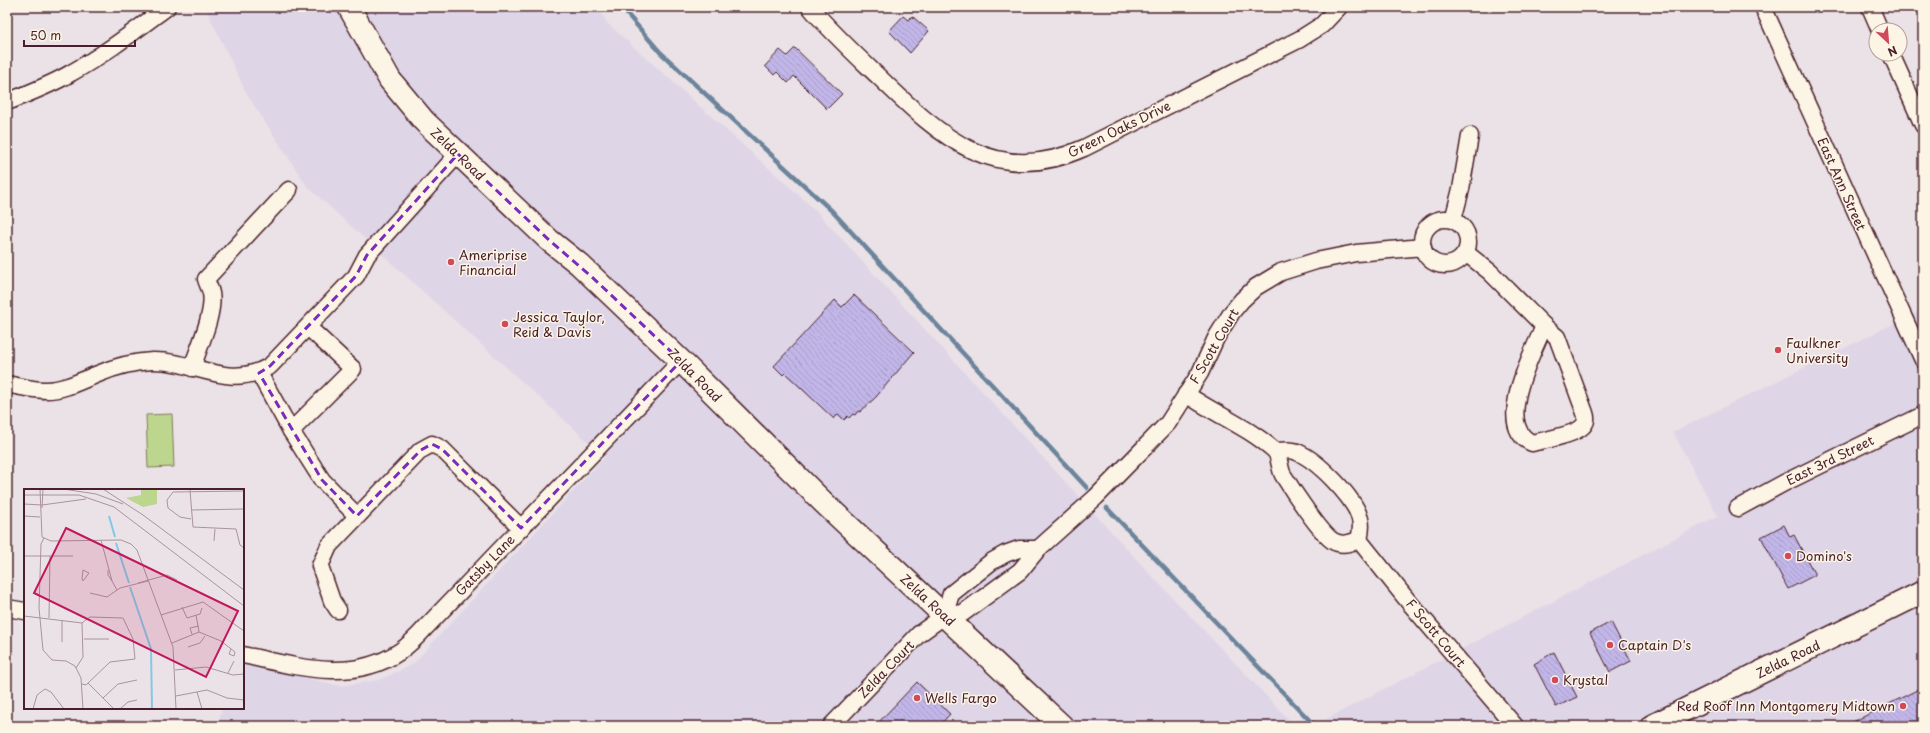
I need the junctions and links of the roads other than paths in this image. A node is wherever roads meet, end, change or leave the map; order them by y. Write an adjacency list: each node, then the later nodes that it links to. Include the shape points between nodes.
1 (167, 7): 9 (street, via 104,53 70,74)
2 (349, 7): 12 (main road, Zelda Road, via 390,80 424,121)
3 (810, 7): 4 (street, Green Oaks Drive, via 825,25 940,132 959,145 983,156 998,160 1033,162 1058,158 1084,148 1293,43 1316,30)
4 (1338, 7)
5 (1763, 7): 19 (street, East Ann Street)
6 (1870, 7): 7 (street)
7 (1877, 22)
8 (1895, 62): 10 (street)
9 (7, 102)
10 (1923, 125)
11 (1470, 136): 14 (street)
12 (458, 154): 18 (street, via 367,255 356,276); 20 (main road, Zelda Road)
13 (289, 190): 21 (street, via 206,279 211,294 210,314)
14 (1453, 220): 15 (street, via 1440,220 1427,228 1423,235); 16 (street, via 1466,231 1469,246)
15 (1423, 247): 16 (street, via 1427,257 1440,265 1456,263); 24 (street, F Scott Court, via 1356,252 1316,261 1266,280 1232,312)
16 (1466, 253): 17 (street, via 1490,272)
17 (1544, 326): 17 (street, via 1524,374 1516,402 1517,430 1522,438 1532,444 1578,430 1586,420 1557,337)
18 (308, 327): 22 (street, via 270,366); 26 (street, via 353,369)
19 (1923, 360)
20 (681, 361): 30 (street, Gatsby Lane); 37 (main road, Zelda Road, via 804,484)
21 (192, 368): 22 (street, via 231,376); 23 (street, via 176,363 150,361 127,365 69,386 47,390)
22 (258, 373): 26 (street)
23 (7, 384)
24 (1186, 394): 27 (street, F Scott Court, via 1245,428); 32 (street, F Scott Court, via 1168,423 1093,499)
25 (1923, 415): 28 (street, East 3rd Street)
26 (291, 431): 29 (street, via 322,480)
27 (1276, 451): 31 (street, via 1283,474 1324,533 1333,541 1346,544); 31 (street, via 1296,451 1319,466 1343,491 1360,517 1362,532)
28 (1738, 508)
29 (357, 516): 30 (street, via 421,450 432,444 442,449); 35 (street, via 329,546 320,566 332,601)
30 (521, 528): 38 (street, Gatsby Lane, via 409,644 390,657 353,669 334,671)
31 (1359, 540): 41 (street, F Scott Court)
32 (1038, 549): 37 (street, F Scott Court, via 1020,571 964,613); 37 (street, via 1019,549 991,562 951,594)
33 (1923, 592): 42 (main road, Zelda Road)
34 (7, 608): 36 (street)
35 (338, 610)
36 (24, 611)
37 (944, 616): 39 (street, Zelda Court, via 918,634); 40 (main road, Zelda Road)
38 (244, 655)
39 (831, 726)
40 (1062, 726)
41 (1515, 726)
42 (1652, 726)

